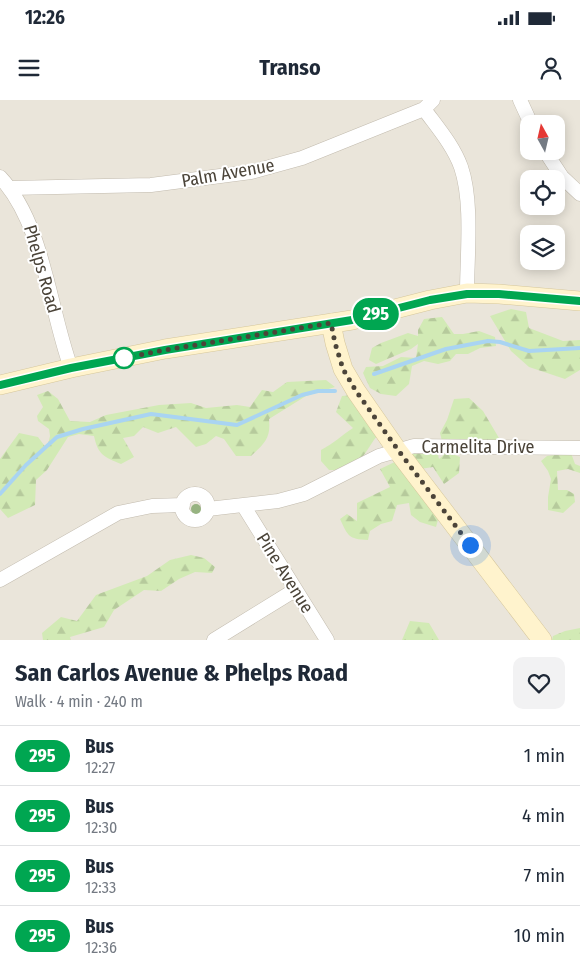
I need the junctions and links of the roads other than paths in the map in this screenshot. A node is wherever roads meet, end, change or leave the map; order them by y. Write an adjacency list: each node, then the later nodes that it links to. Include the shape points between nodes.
1 (520, 100): 3 (street)
2 (428, 104): 6 (street, Palm Avenue, via 302,158 251,172 151,185); 8 (street, via 461,167 468,196)
3 (527, 115)
4 (551, 160): 7 (street, via 562,178)
5 (0, 177): 6 (street, Phelps Road)
6 (10, 188): 11 (street, Phelps Road, via 29,223)
7 (580, 194)
8 (467, 294): 9 (main road); 10 (main road)
9 (580, 301)
10 (331, 323): 11 (main road); 14 (main road, via 343,369)
11 (71, 368): 12 (main road)
12 (0, 385)
13 (580, 448): 14 (street, Carmelita Drive, via 414,446)
14 (398, 450): 15 (street, Carmelita Drive, via 379,456 304,494); 20 (main road)
15 (243, 505): 16 (street, Carmelita Drive, via 208,509 204,517 196,520 184,514 183,505 152,506 118,513); 17 (street, Pine Avenue)
16 (0, 580)
17 (295, 590): 18 (street); 19 (street, Pine Avenue)
18 (214, 640)
19 (327, 640)
20 (542, 640)

